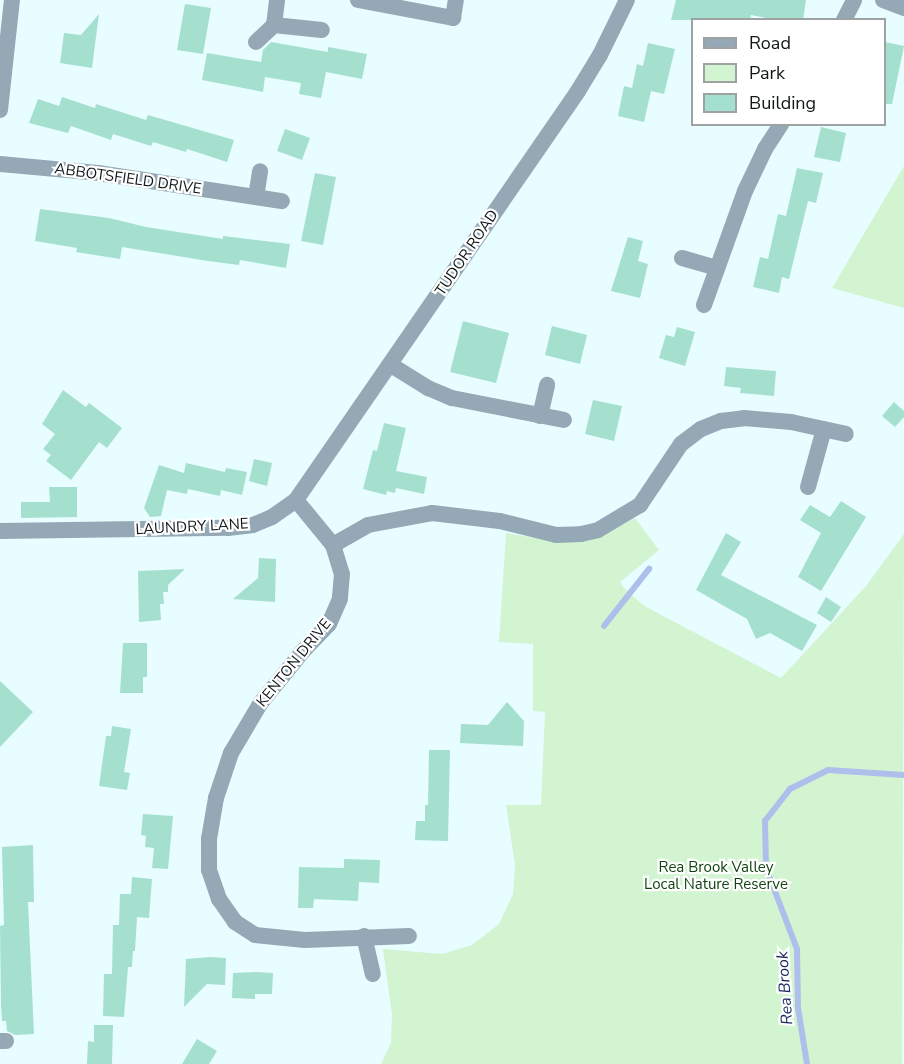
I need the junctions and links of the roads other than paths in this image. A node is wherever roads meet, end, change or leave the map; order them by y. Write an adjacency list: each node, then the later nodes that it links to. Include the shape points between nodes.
1 (12, 0): 12 (street)
2 (358, 0): 3 (street, via 453,18)
3 (456, 0)
4 (627, 0): 21 (street, TUDOR ROAD, via 578,91)
5 (854, 0): 9 (street)
6 (883, 0): 7 (street)
7 (904, 8)
8 (276, 13): 10 (street); 11 (street)
9 (845, 18)
10 (322, 30)
11 (256, 42)
12 (0, 110)
13 (779, 126): 19 (street, via 745,191)
14 (0, 164): 16 (street, ABBOTSFIELD DRIVE, via 98,173)
15 (260, 171): 16 (street)
16 (256, 197): 17 (street, ABBOTSFIELD DRIVE)
17 (282, 201)
18 (682, 258): 19 (street)
19 (716, 268): 20 (street)
20 (704, 305)
21 (391, 365): 23 (street, via 452,398); 28 (street, TUDOR ROAD)
22 (547, 384): 23 (street)
23 (540, 416): 24 (street)
24 (564, 420)
25 (824, 429): 26 (street); 27 (street); 30 (street, via 744,418 701,429 681,444 640,505 598,530 556,535 500,521 432,513 368,525)
26 (846, 434)
27 (808, 487)
28 (296, 500): 29 (street, LAUNDRY LANE, via 253,525 228,528); 30 (street)
29 (0, 531)
30 (333, 545): 31 (street, KENTON DRIVE, via 342,574 340,599 329,624 260,704 231,753 216,798 209,870 219,899 235,922 255,935 305,940)
31 (364, 936): 32 (street, KENTON DRIVE); 33 (street)
32 (408, 936)
33 (373, 974)

